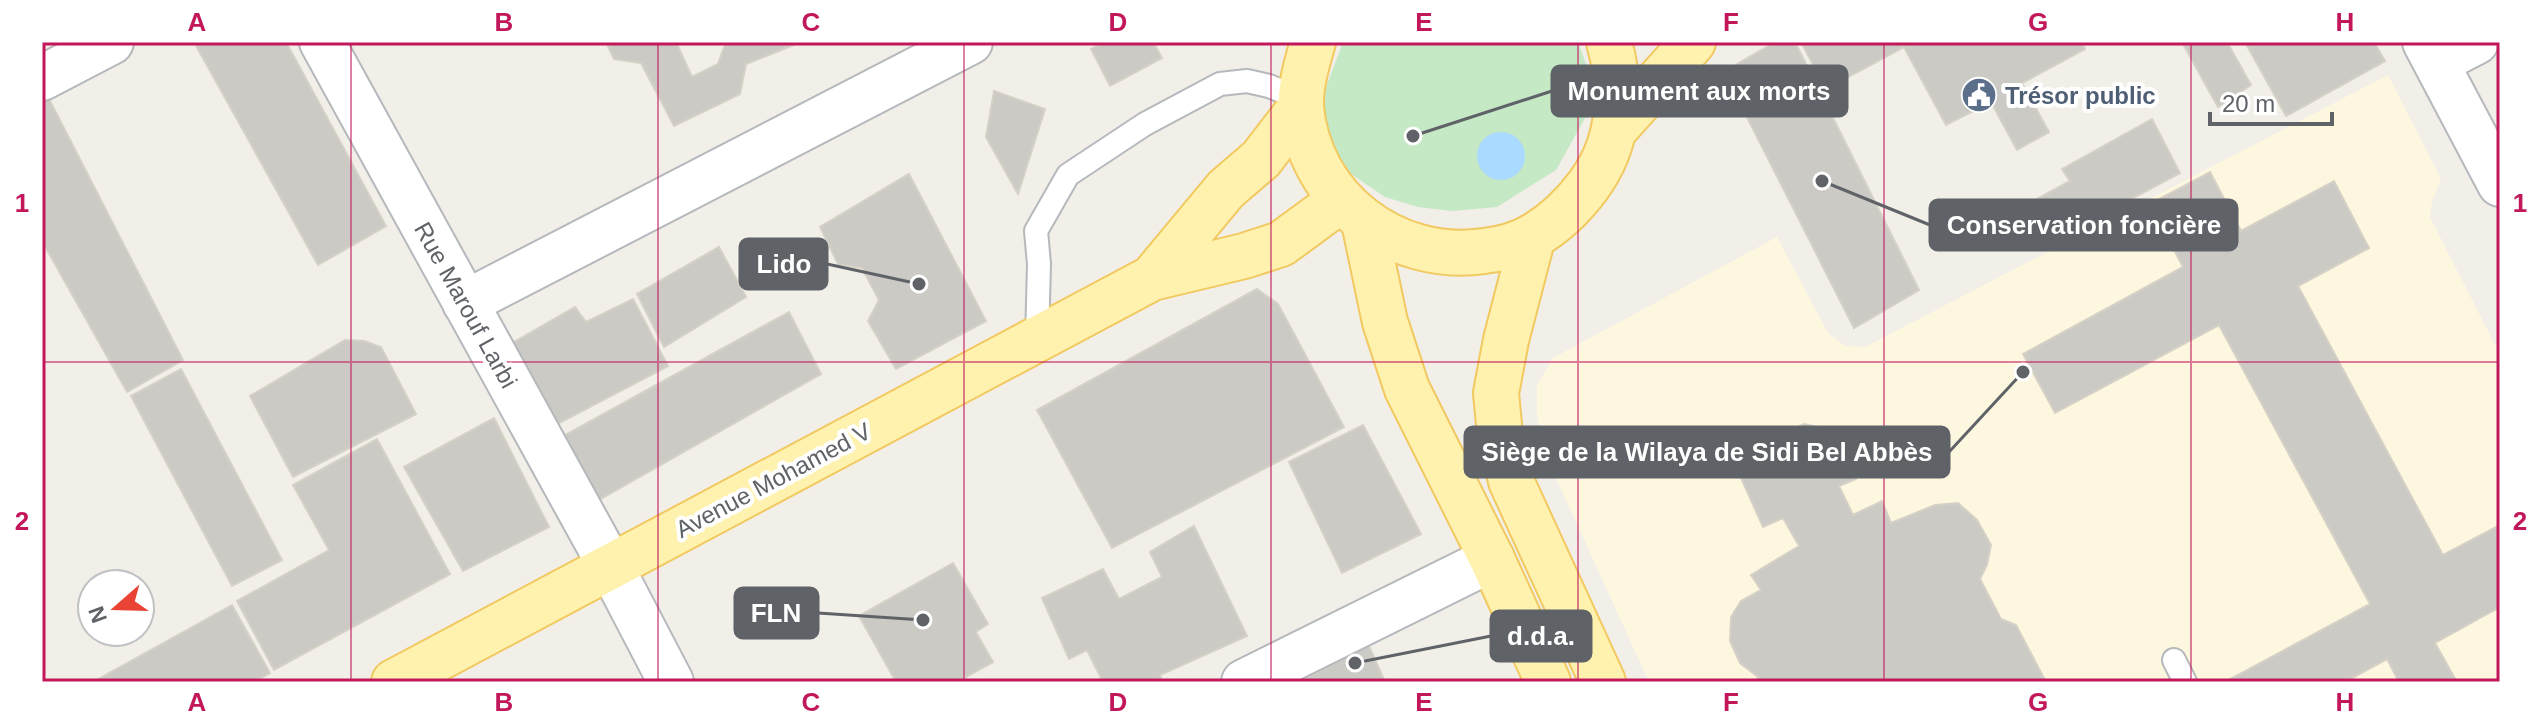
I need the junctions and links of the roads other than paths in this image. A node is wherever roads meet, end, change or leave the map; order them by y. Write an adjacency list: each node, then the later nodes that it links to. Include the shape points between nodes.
1 (111, 42): 9 (street)
2 (322, 42): 15 (street, Rue Marouf Larbi)
3 (970, 42): 15 (street)
4 (1609, 42): 10 (main road, via 1619,98)
5 (1693, 42): 10 (main road)
6 (2476, 42): 7 (street)
7 (2431, 52): 11 (street)
8 (1301, 72): 12 (main road, via 1305,132 1314,157); 14 (main road, via 1261,159 1226,189); 16 (lane, via 1269,86 1247,81 1220,84 1145,124 1068,175 1036,231)
9 (42, 78)
10 (1615, 129): 13 (main road, via 1599,172 1571,209)
11 (2500, 184)
12 (1353, 211): 13 (main road, via 1395,240 1429,251 1465,254 1500,249); 14 (main road, via 1281,244); 17 (main road, via 1407,389)
13 (1533, 236): 24 (main road, via 1496,393 1500,435 1511,481)
14 (1152, 278): 16 (main road, Avenue Mohamed V)
15 (465, 303): 18 (street, Rue Marouf Larbi)
16 (1037, 340): 18 (main road, Avenue Mohamed V)
17 (1492, 559): 22 (street); 23 (main road)
18 (611, 567): 20 (main road, Avenue Mohamed V); 21 (street, Rue Marouf Larbi)
19 (2174, 660): 25 (lane)
20 (394, 682)
21 (671, 682)
22 (1244, 682)
23 (1548, 682)
24 (1603, 682)
25 (2185, 682)

